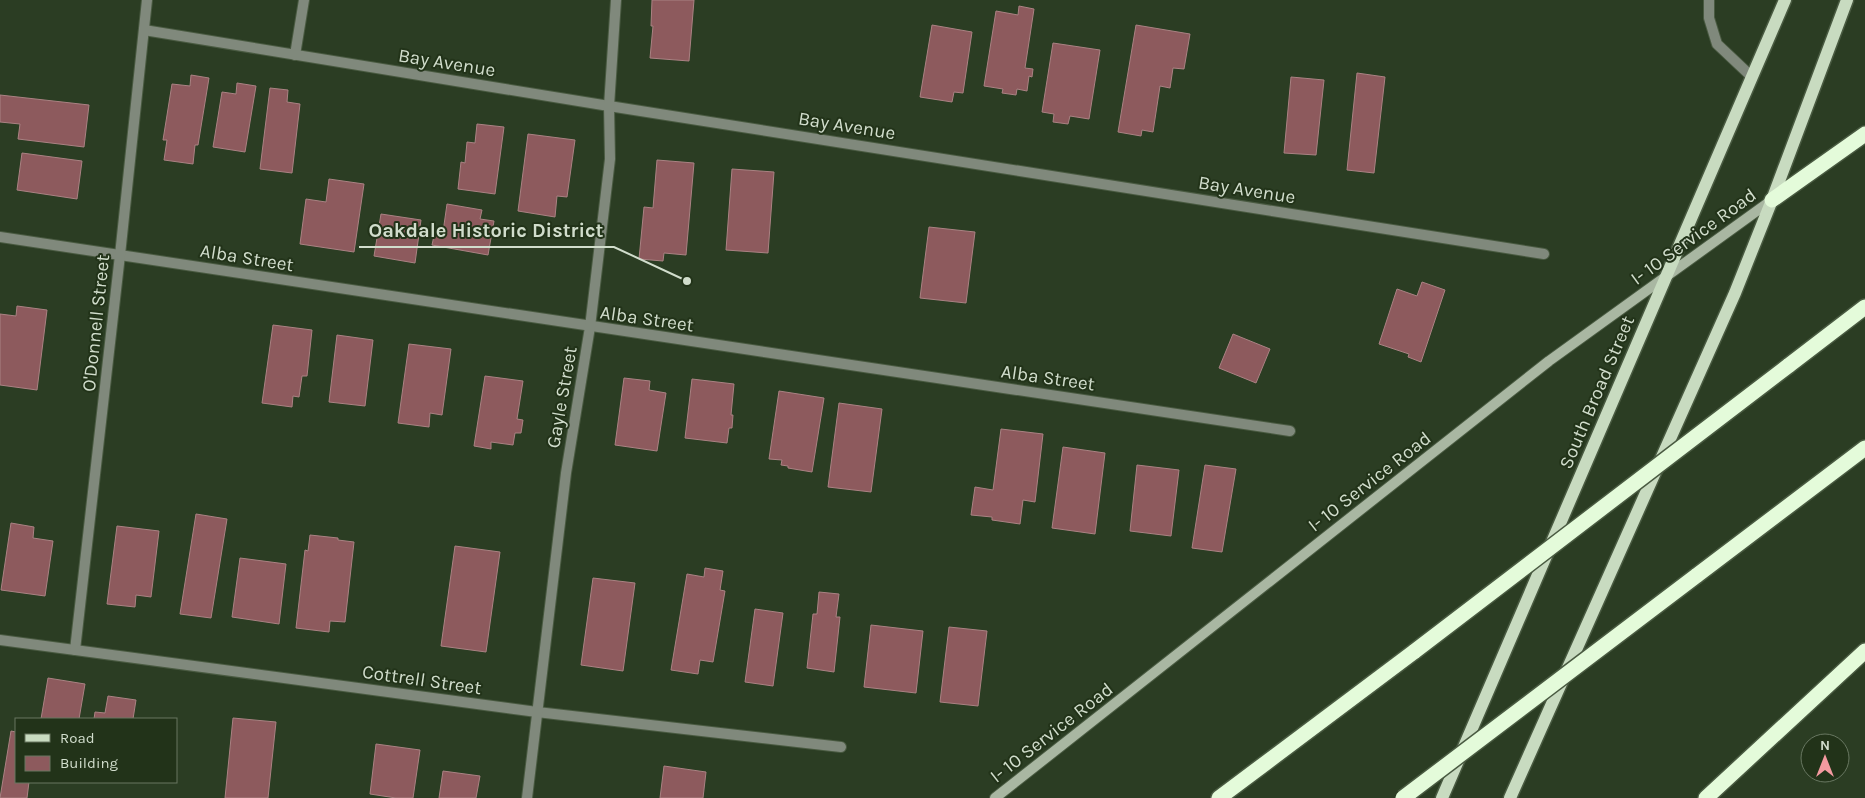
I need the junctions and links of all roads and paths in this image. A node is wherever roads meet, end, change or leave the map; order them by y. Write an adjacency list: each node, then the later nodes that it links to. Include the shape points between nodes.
1 (147, 0): 7 (street, O'Donnell Street)
2 (304, 0): 8 (street)
3 (616, 0): 10 (street, Gayle Street)
4 (1708, 0): 9 (street, via 1709,18 1718,44)
5 (1784, 0): 9 (main road, South Broad Street)
6 (1847, 0): 12 (main road)
7 (144, 30): 8 (street, Bay Avenue); 15 (street, O'Donnell Street)
8 (295, 55): 10 (street, Bay Avenue)
9 (1752, 76): 16 (main road, South Broad Street)
10 (610, 106): 14 (street, Bay Avenue); 18 (street, Gayle Street, via 610,159)
11 (1865, 134): 12 (highway)
12 (1772, 200): 16 (main road, I- 10 Service Road); 31 (main road, via 1735,292)
13 (0, 237): 15 (street, Alba Street)
14 (1544, 254)
15 (120, 255): 18 (street, Alba Street); 22 (street, O'Donnell Street)
16 (1667, 276): 27 (main road, I- 10 Service Road, via 1549,361); 30 (main road, South Broad Street)
17 (1865, 307): 28 (highway, bridge)
18 (590, 327): 19 (street, Alba Street); 24 (street, Gayle Street, via 566,473)
19 (1290, 431)
20 (1865, 448): 29 (highway, bridge)
21 (0, 640): 22 (street, Cottrell Street)
22 (75, 650): 24 (street, Cottrell Street)
23 (1865, 651): 32 (highway)
24 (537, 712): 25 (street, Cottrell Street); 26 (street, Gayle Street)
25 (841, 747)
26 (527, 798)
27 (995, 798)
28 (1219, 798)
29 (1403, 798)
30 (1442, 798)
31 (1510, 798)
32 (1706, 798)

